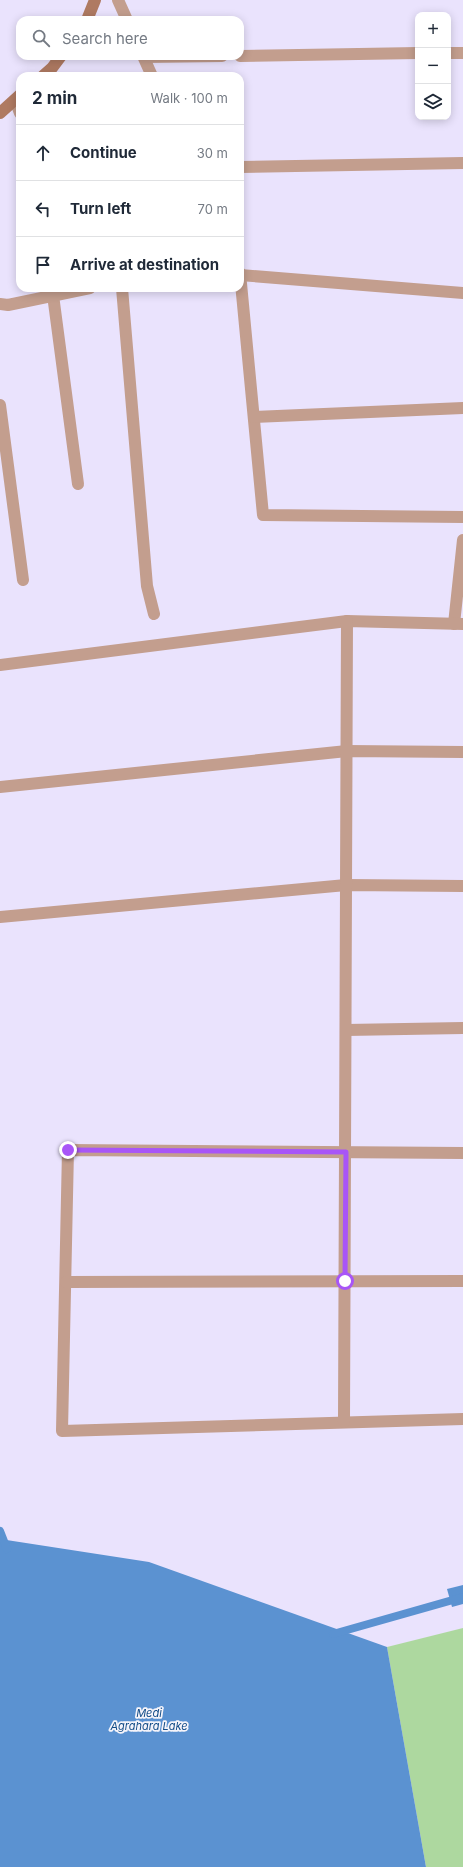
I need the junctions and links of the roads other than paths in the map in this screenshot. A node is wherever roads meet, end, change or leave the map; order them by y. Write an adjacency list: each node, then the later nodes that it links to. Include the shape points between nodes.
1 (95, 0): 3 (street)
2 (118, 0): 4 (street)
3 (89, 16)
4 (125, 16)
5 (415, 53): 8 (street)
6 (451, 53): 7 (street)
7 (463, 53)
8 (244, 56)
9 (58, 60): 11 (street)
10 (145, 60): 12 (street)
11 (48, 72)
12 (150, 72)
13 (16, 99): 14 (street)
14 (0, 113)
15 (463, 163): 16 (street)
16 (244, 167)
17 (244, 275): 21 (street)
18 (69, 292): 22 (street)
19 (122, 292): 31 (street, via 147,586)
20 (242, 292): 26 (street)
21 (463, 294)
22 (53, 295): 23 (street, via 8,305); 27 (street)
23 (0, 304)
24 (0, 404): 30 (street)
25 (463, 408): 26 (street)
26 (254, 417): 28 (street, via 263,515)
27 (78, 484)
28 (463, 517)
29 (463, 540): 33 (street)
30 (23, 580)
31 (154, 614)
32 (347, 621): 33 (street); 34 (street); 35 (street)
33 (459, 624)
34 (0, 665)
35 (347, 752): 36 (street); 37 (street); 38 (street)
36 (463, 752)
37 (0, 787)
38 (346, 885): 39 (street); 40 (street); 42 (street)
39 (463, 886)
40 (0, 916)
41 (463, 1028): 42 (street)
42 (346, 1030): 43 (street)
43 (346, 1152): 44 (street); 45 (street); 47 (street, via 68,1150)
44 (463, 1153)
45 (345, 1281): 46 (street); 47 (street); 49 (street)
46 (463, 1281)
47 (66, 1282): 49 (street, via 62,1431)
48 (463, 1419): 49 (street)
49 (344, 1422)

